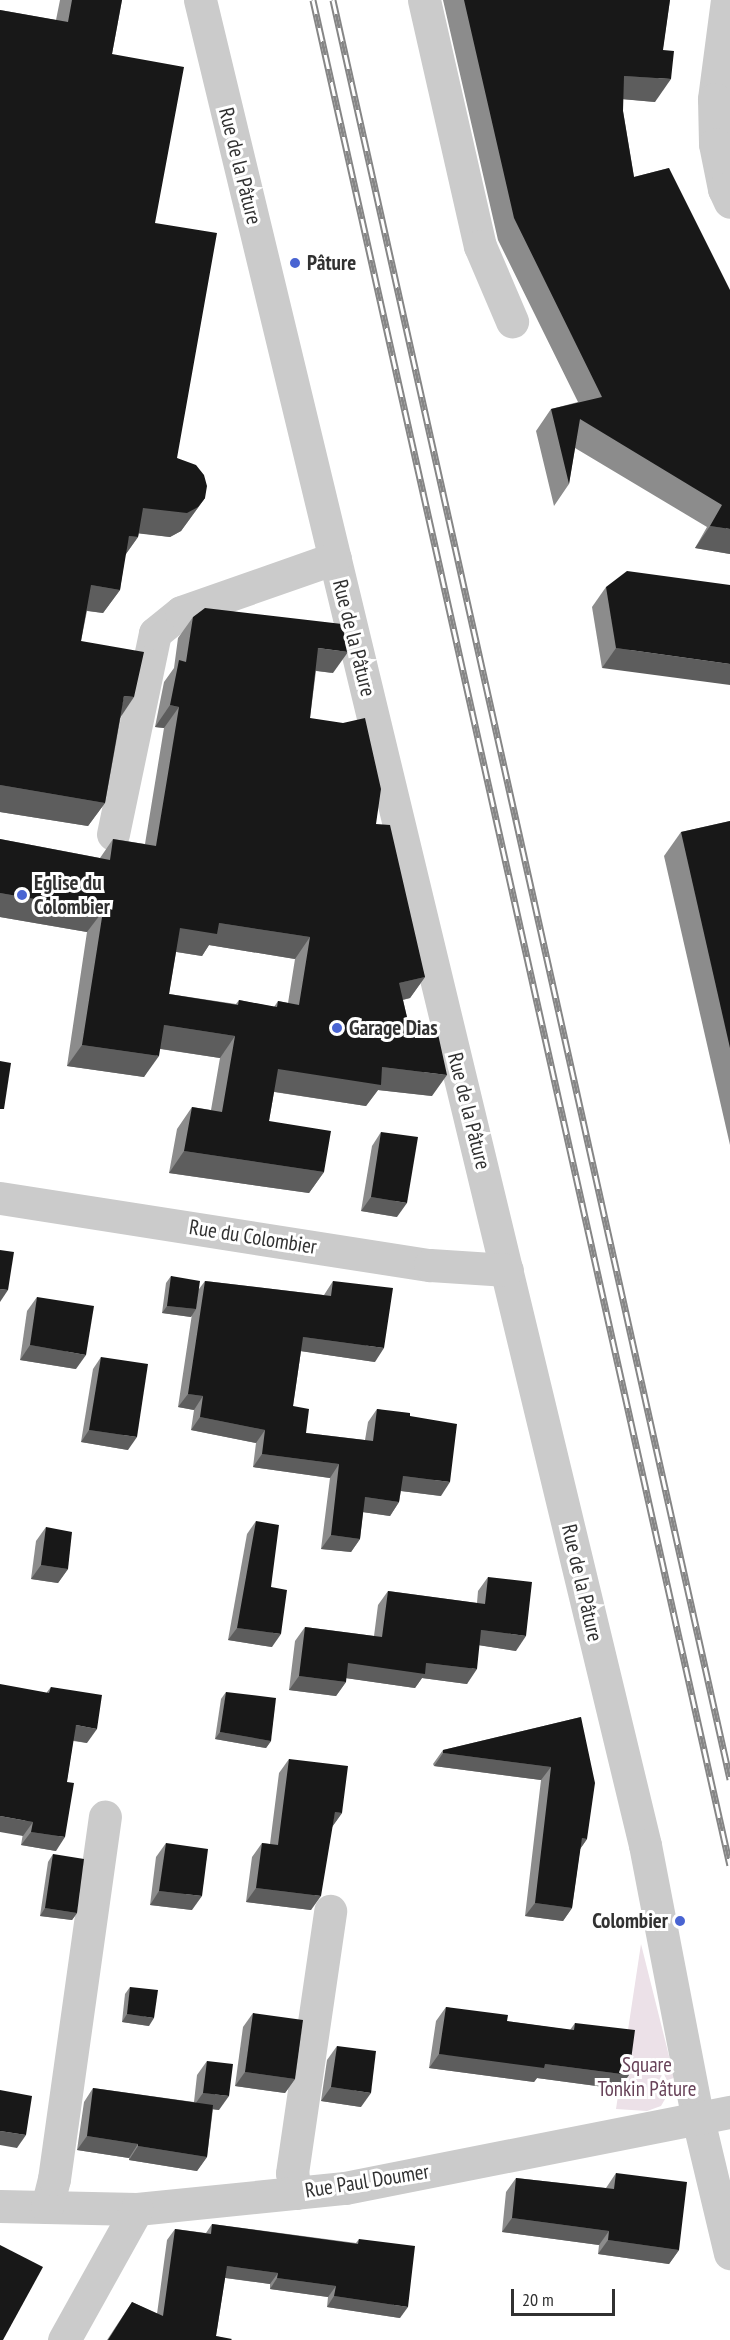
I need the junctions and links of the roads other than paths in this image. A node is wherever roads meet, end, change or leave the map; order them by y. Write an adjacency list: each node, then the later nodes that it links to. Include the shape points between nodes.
1 (200, 0): 6 (street, Rue de la Pâture)
2 (424, 0): 5 (street, via 480,246)
3 (727, 0): 4 (street, via 714,99 715,144)
4 (730, 202)
5 (512, 321)
6 (335, 558): 7 (street, via 181,612 155,633); 9 (street, Rue de la Pâture)
7 (113, 834)
8 (0, 1198): 9 (street, Rue du Colombier, via 430,1265)
9 (507, 1270): 13 (street, Rue de la Pâture, via 645,1845)
10 (105, 1817): 16 (street)
11 (330, 1911): 14 (street, via 292,2173)
12 (730, 2112): 13 (street, Rue Paul Doumer)
13 (698, 2119): 14 (street, Rue Paul Doumer, via 345,2188); 18 (street, Rue de la Pâture)
14 (296, 2193): 17 (street, Rue Paul Doumer)
15 (0, 2206): 16 (street, Rue Paul Doumer)
16 (47, 2207): 17 (street, Rue Paul Doumer)
17 (137, 2208): 19 (street)
18 (730, 2253)
19 (64, 2340)

